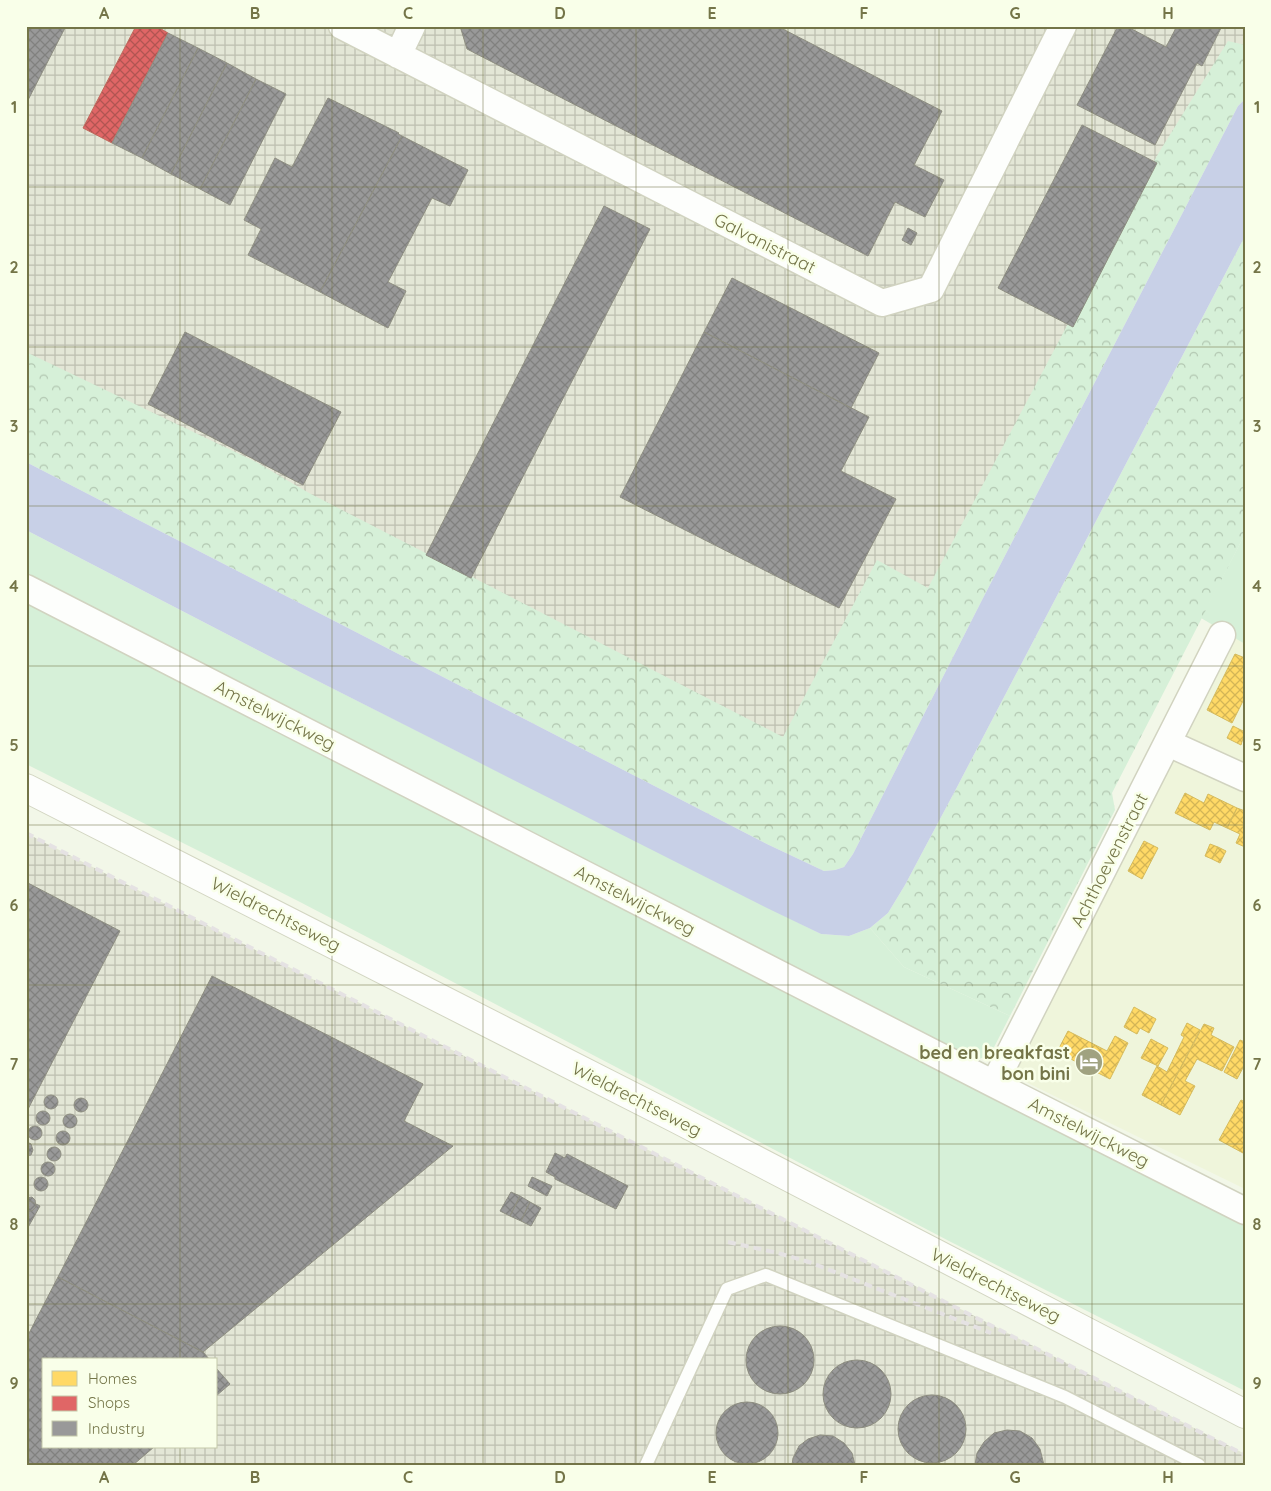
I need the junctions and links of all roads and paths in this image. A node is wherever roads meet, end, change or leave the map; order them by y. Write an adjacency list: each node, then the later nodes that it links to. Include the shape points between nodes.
1 (342, 26): 4 (street, Galvanistraat)
2 (412, 26): 4 (street)
3 (1063, 26): 4 (street, Galvanistraat, via 931,289 882,303)
4 (398, 55)
5 (26, 588): 10 (street, Amstelwijckweg)
6 (1222, 635): 7 (street, Achthoevenstraat)
7 (1168, 742): 8 (street); 10 (street, Achthoevenstraat)
8 (1245, 778)
9 (26, 788): 12 (street, Wieldrechtseweg, via 675,1118)
10 (994, 1084): 11 (street, Amstelwijckweg)
11 (1245, 1211)
12 (1245, 1414)
13 (646, 1465): 14 (lane, via 727,1289 766,1275 1065,1397)
14 (1199, 1465)

